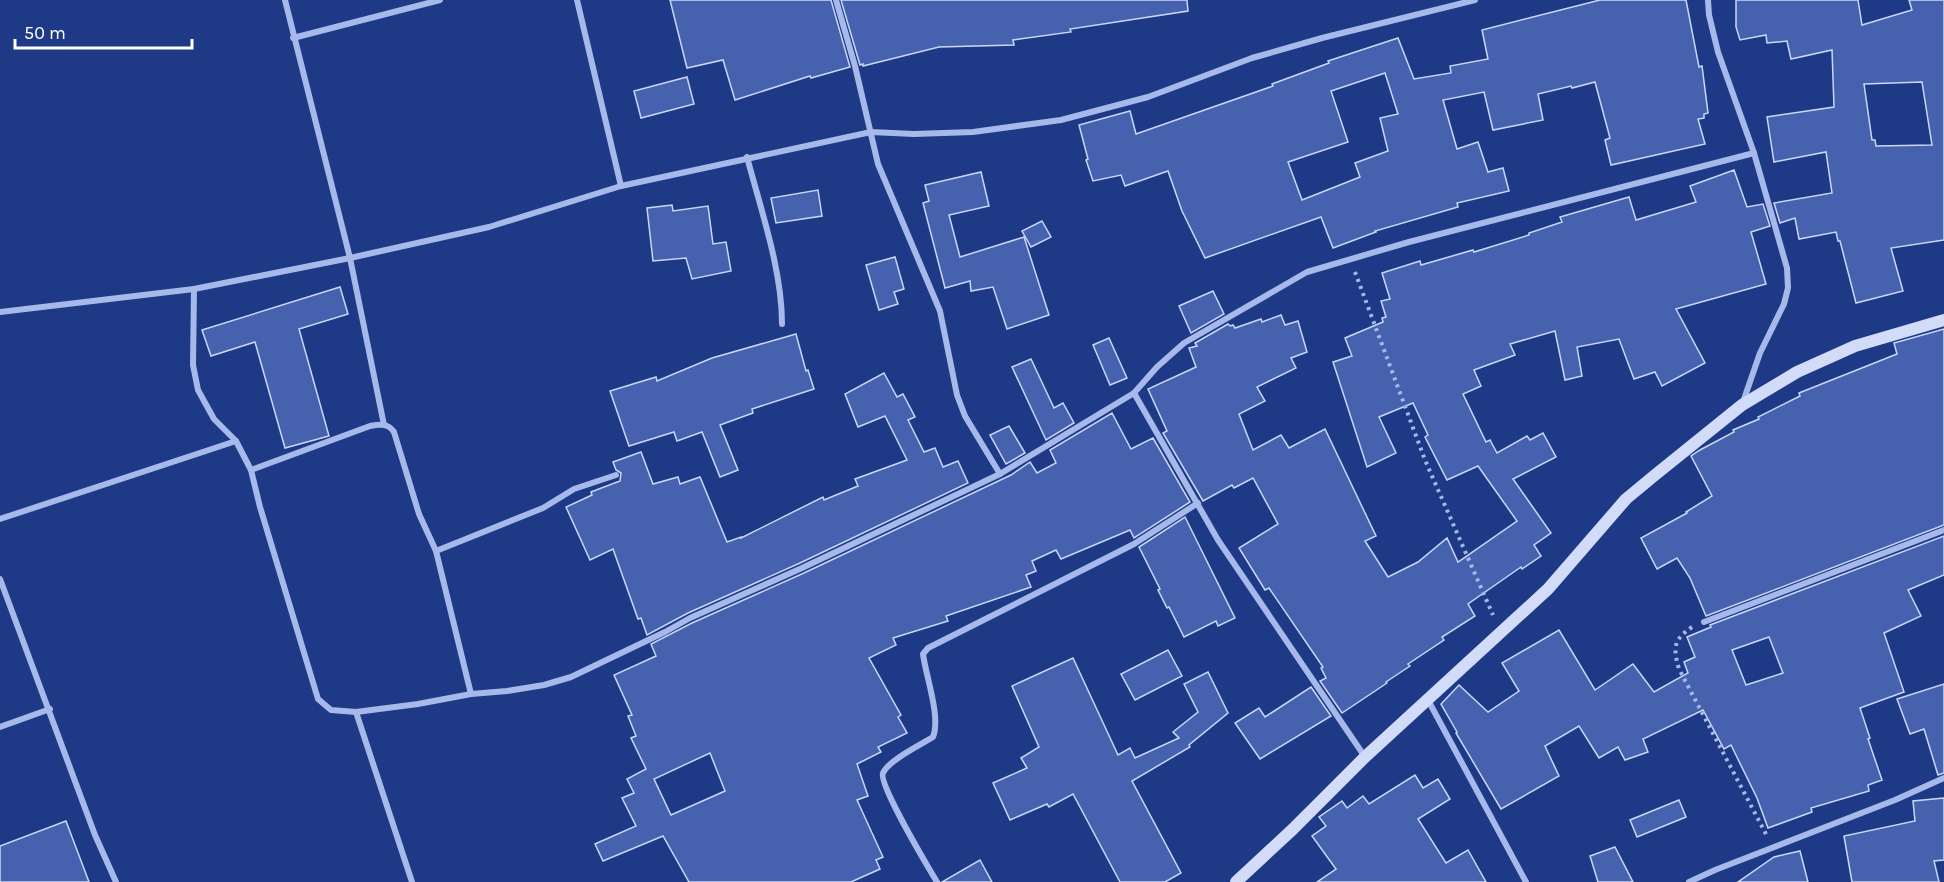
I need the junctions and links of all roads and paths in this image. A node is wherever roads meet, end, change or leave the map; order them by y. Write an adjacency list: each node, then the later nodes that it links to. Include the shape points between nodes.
1 (285, 0): 7 (street)
2 (440, 0): 7 (street)
3 (577, 0): 11 (street)
4 (836, 0): 8 (street)
5 (1475, 0): 8 (street, via 1252,58 1148,97 1061,120 973,132)
6 (1708, 0): 9 (street, via 1718,52)
7 (293, 38): 12 (street)
8 (872, 132): 10 (street); 23 (street, via 878,164 940,311 965,416)
9 (1754, 153): 13 (street); 19 (street, via 1787,268 1788,288)
10 (747, 158): 11 (street); 17 (street, via 775,270)
11 (621, 186): 12 (street, via 489,227)
12 (350, 258): 14 (street); 20 (street)
13 (1350, 260): 18 (street, via 1307,272 1184,343); 31 (path, via 1425,460)
14 (194, 289): 15 (street); 21 (street, via 193,365 198,390 214,419)
15 (0, 312)
16 (1944, 320): 19 (street, via 1855,346 1797,372)
17 (782, 324)
18 (1134, 393): 23 (street); 25 (street)
19 (1742, 405): 31 (street, via 1626,499 1548,589)
20 (384, 425): 22 (street, via 370,426); 28 (street, via 394,432 419,514)
21 (236, 441): 22 (street); 26 (street)
22 (251, 470): 35 (street, via 318,699 332,710)
23 (1000, 474): 32 (street, via 571,677 544,685)
24 (616, 475): 28 (street, via 574,489 543,508)
25 (1198, 503): 37 (street, via 1218,540); 42 (street, via 1134,544 928,648 924,654 936,730 933,737 891,763 882,778)
26 (0, 519)
27 (1944, 530): 30 (street)
28 (436, 552): 32 (street)
29 (0, 579): 34 (street)
30 (1704, 622): 39 (path, via 1680,637 1675,645 1677,664)
31 (1500, 633): 33 (street)
32 (471, 694): 35 (street)
33 (1427, 699): 37 (street); 44 (street)
34 (50, 709): 36 (street); 40 (street)
35 (356, 712): 41 (street)
36 (0, 728)
37 (1365, 757): 43 (street)
38 (1944, 778): 39 (street)
39 (1773, 848): 45 (street)
40 (116, 882)
41 (412, 882)
42 (935, 882)
43 (1236, 882)
44 (1526, 882)
45 (1689, 882)

